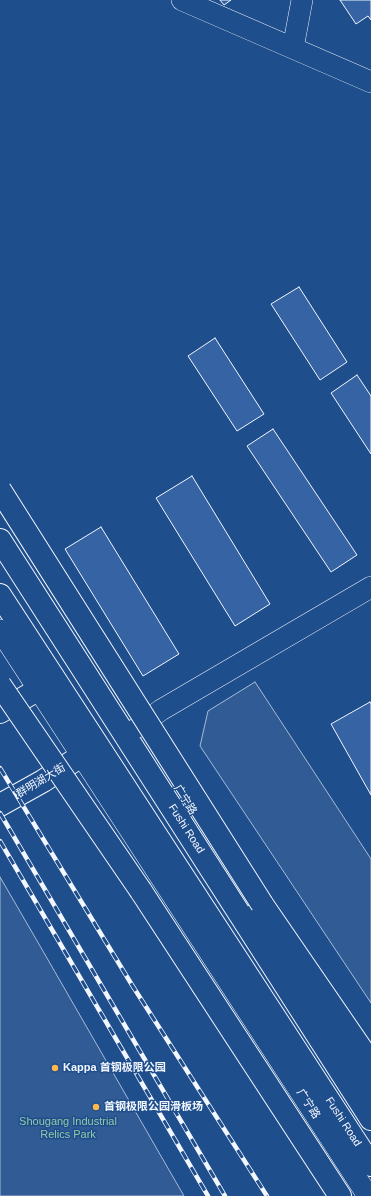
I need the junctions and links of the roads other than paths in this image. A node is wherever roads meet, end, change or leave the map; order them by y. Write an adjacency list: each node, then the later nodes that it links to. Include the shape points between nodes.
1 (182, 0): 3 (street)
2 (302, 0): 3 (street)
3 (293, 48): 4 (street)
4 (371, 82)
5 (0, 490): 17 (main road, bridge, via 262,904)
6 (0, 508): 14 (street, 广宁路)
7 (0, 540): 19 (main road, Fushi Road)
8 (371, 587): 14 (street)
9 (0, 595): 20 (main road, Fushi Road)
10 (0, 630): 12 (street, 广宁路)
11 (0, 685): 21 (main road, bridge, via 141,891)
12 (39, 690): 13 (main road); 15 (street, 广宁路)
13 (0, 712)
14 (138, 726): 18 (street, 广宁路)
15 (81, 756): 16 (main road, 群明湖大街); 22 (street, 广宁路)
16 (0, 806)
17 (371, 1063)
18 (371, 1091)
19 (371, 1119)
20 (371, 1165)
21 (340, 1196)
22 (368, 1196)

